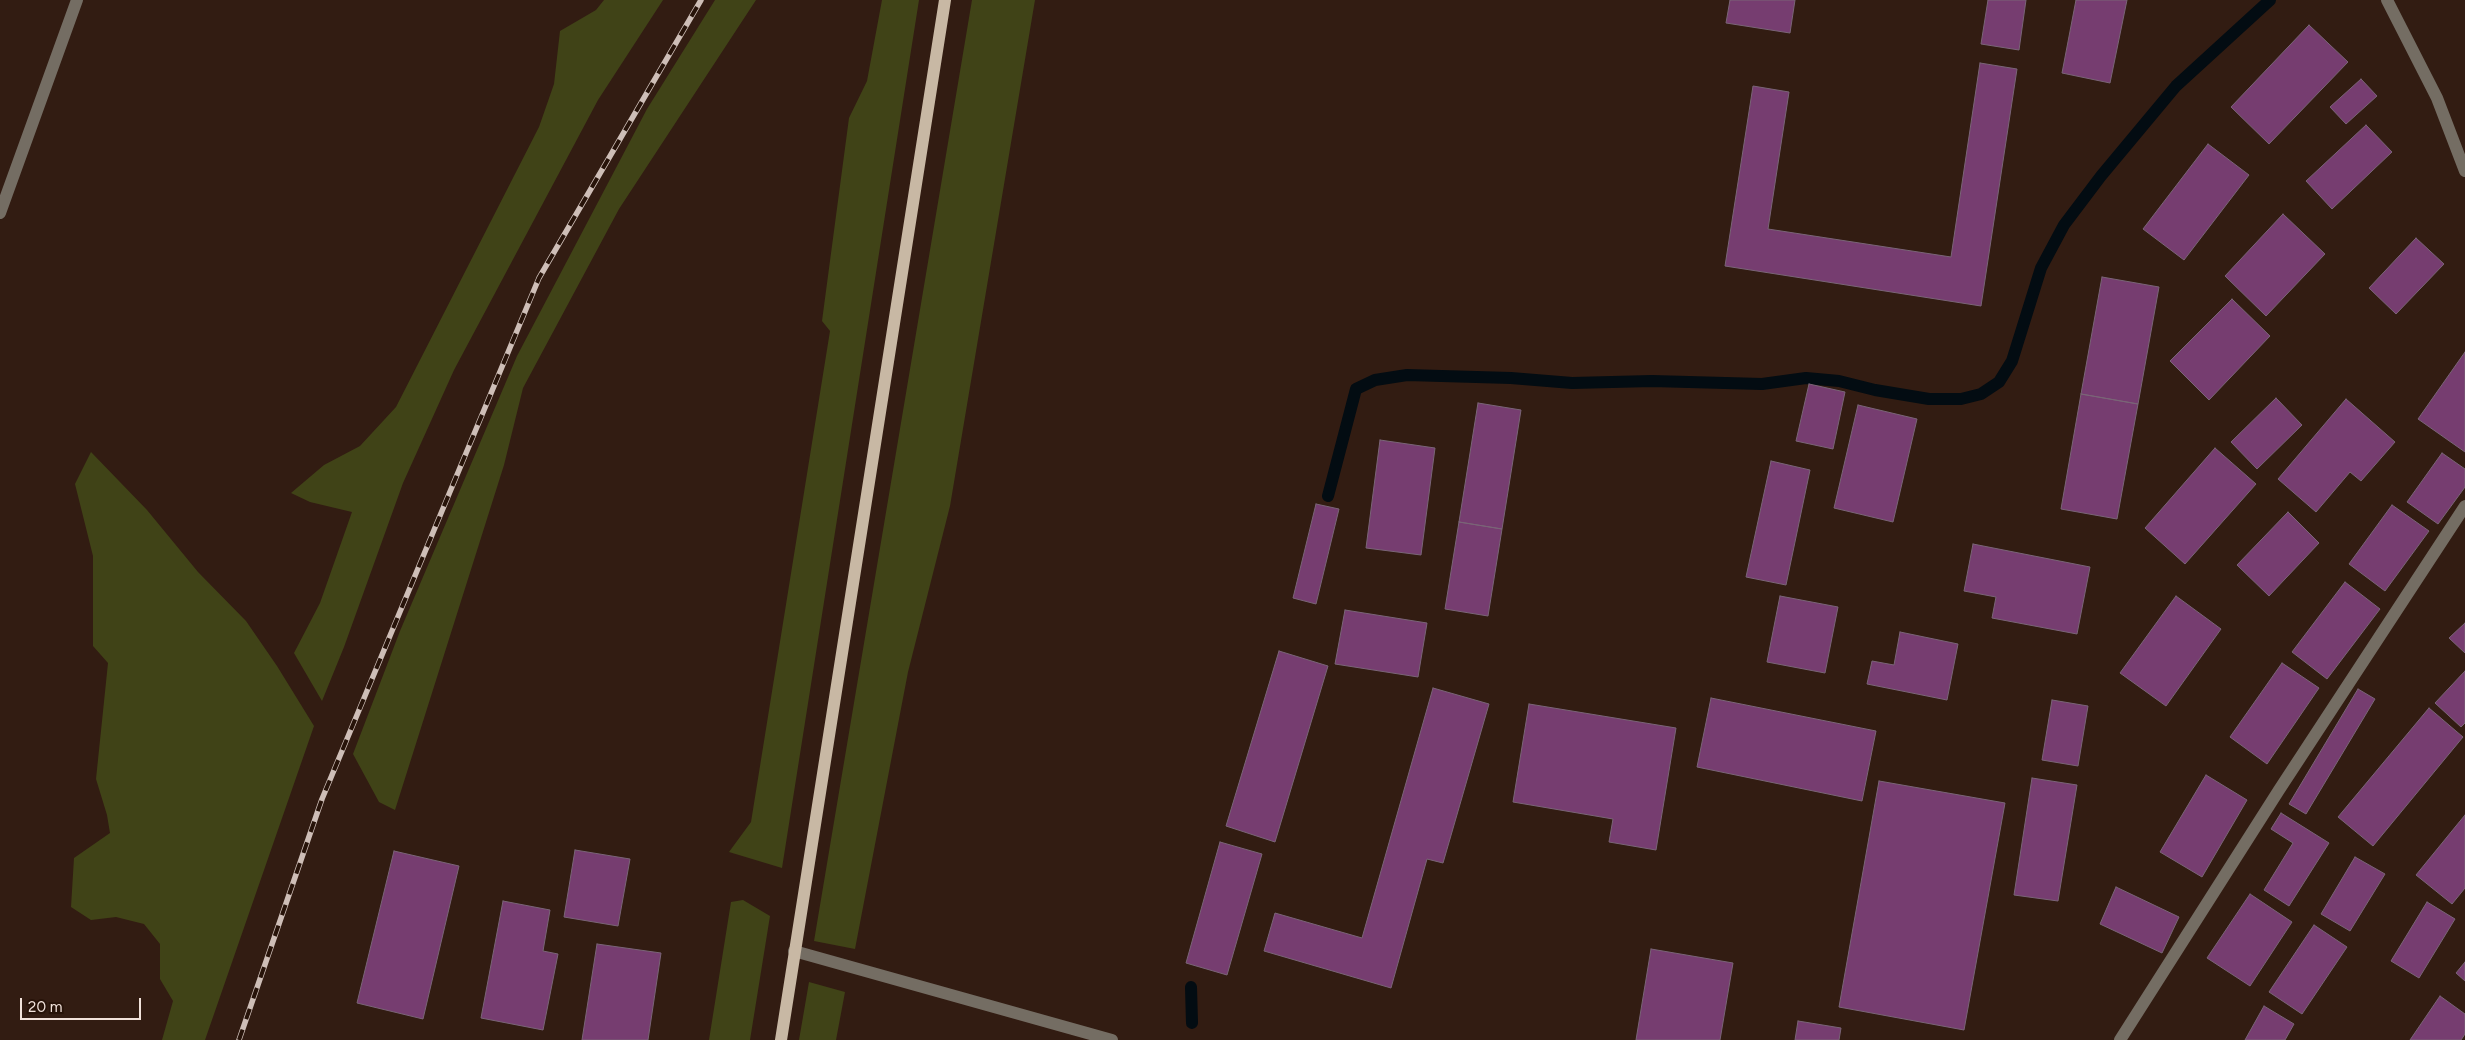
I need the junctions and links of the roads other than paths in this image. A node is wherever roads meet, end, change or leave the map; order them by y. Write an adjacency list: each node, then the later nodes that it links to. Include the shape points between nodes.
1 (77, 0): 5 (street)
2 (944, 0): 7 (main road)
3 (2387, 0): 4 (street, via 2437,98)
4 (2465, 171)
5 (0, 213)
6 (2465, 506): 10 (street)
7 (794, 951): 8 (main road); 9 (street)
8 (781, 1040)
9 (1112, 1040)
10 (2120, 1040)

